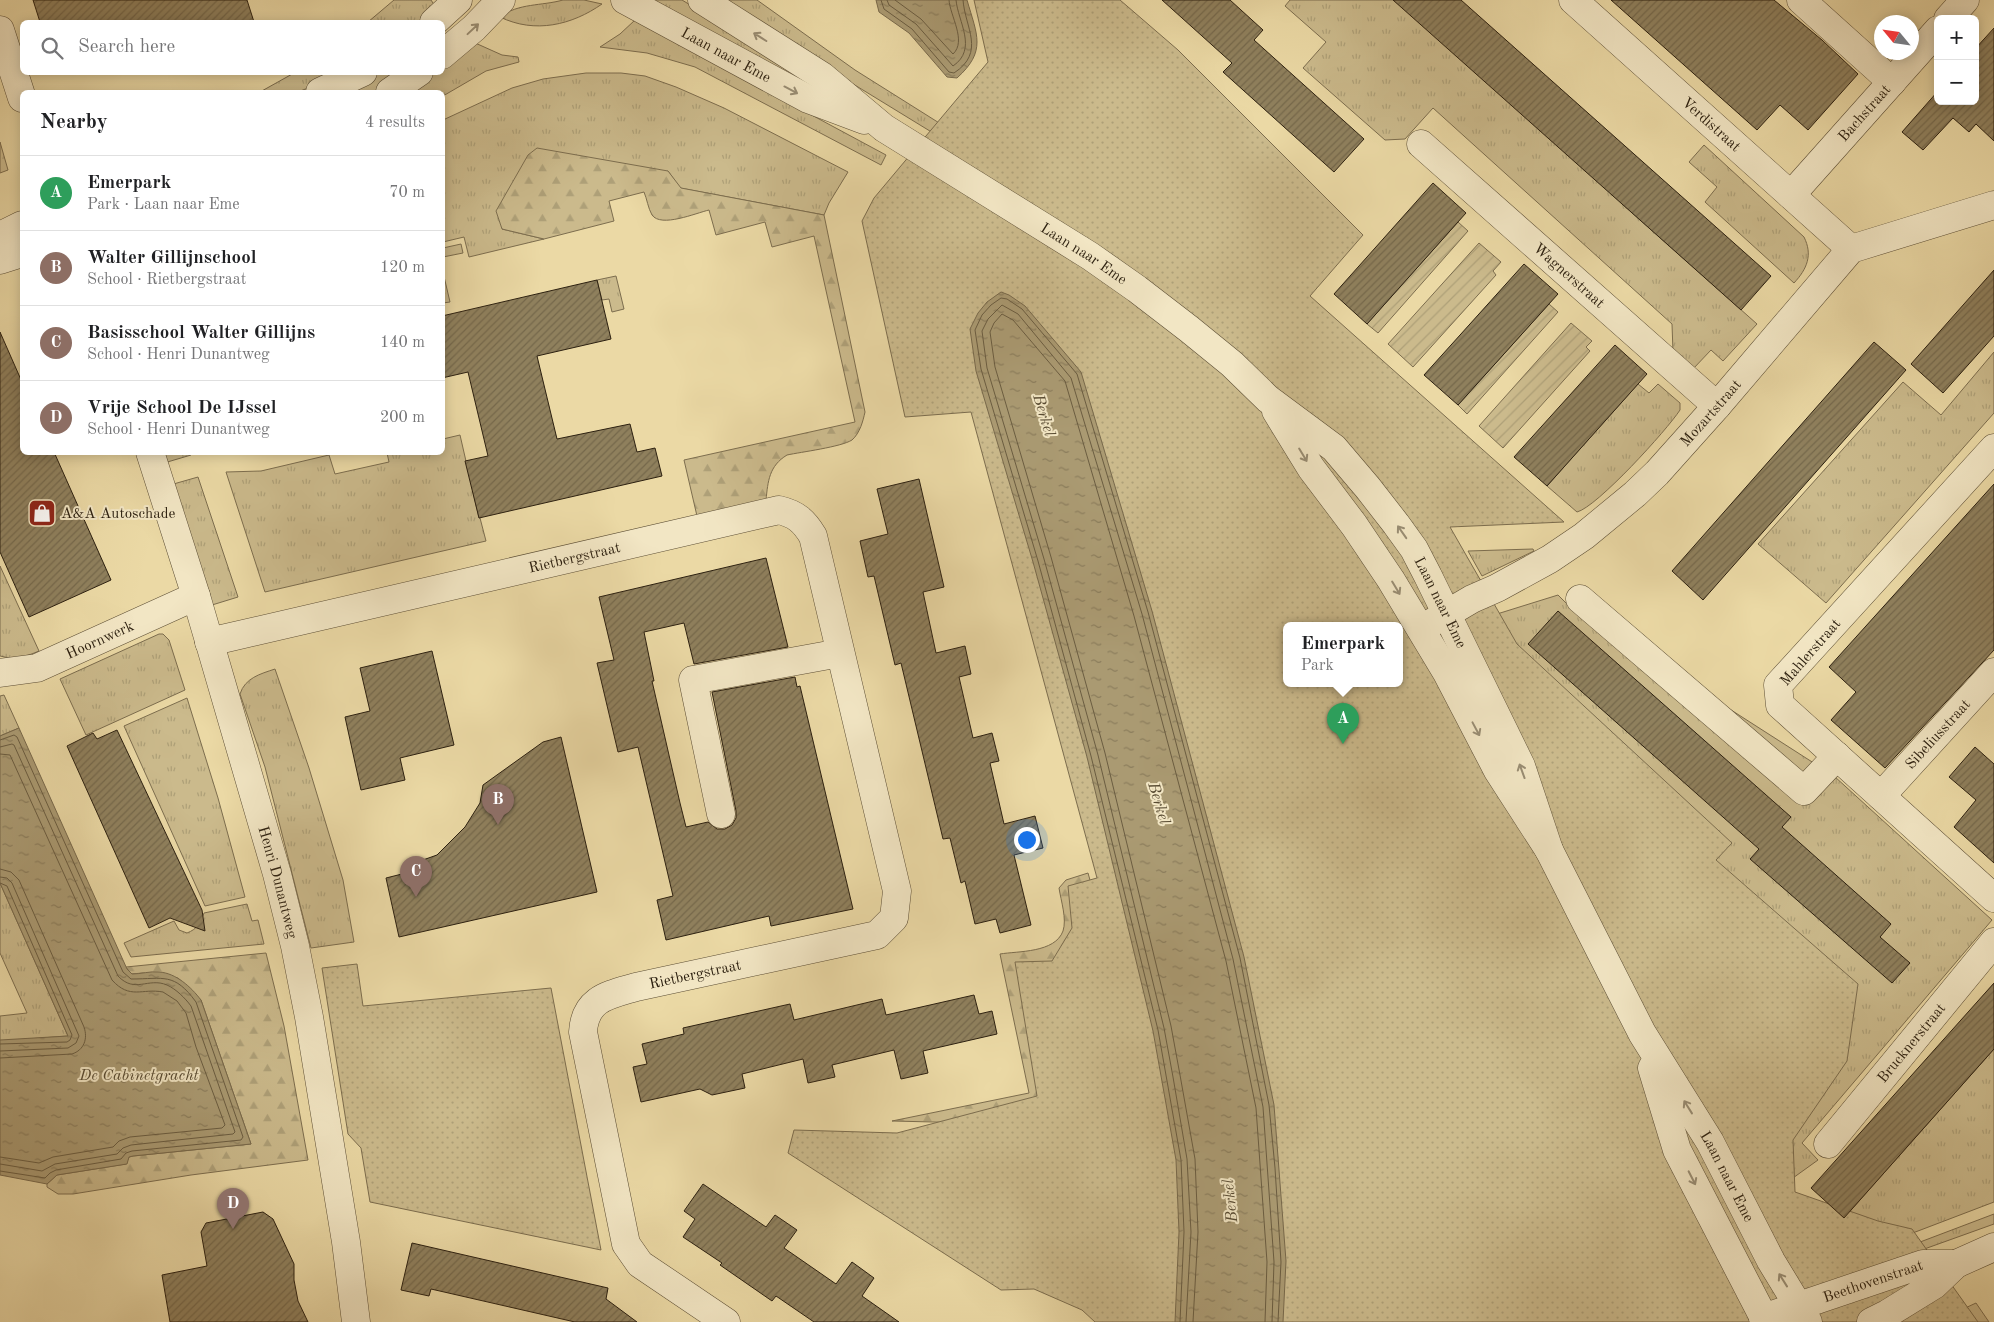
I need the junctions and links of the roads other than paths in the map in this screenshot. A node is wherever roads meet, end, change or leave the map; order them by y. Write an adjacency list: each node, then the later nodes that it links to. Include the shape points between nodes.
1 (458, 0): 9 (street)
2 (501, 0): 12 (street, one-way to 2)
3 (625, 0): 19 (street, Laan naar Eme, one-way to 19, via 808,99)
4 (702, 0): 19 (street, Laan naar Eme, one-way to 4, via 822,76)
5 (1574, 0): 21 (street, Verdistraat)
6 (1801, 0): 15 (street)
7 (1964, 0): 8 (street)
8 (1951, 15)
9 (436, 20)
10 (0, 30): 18 (street)
11 (1934, 35): 15 (street, Bachstraat)
12 (445, 52)
13 (357, 75): 16 (street)
14 (415, 75): 17 (street)
15 (1892, 82): 21 (street, Bachstraat)
16 (324, 90)
17 (393, 90)
18 (20, 92)
19 (884, 128): 28 (street, Laan naar Eme, via 1090,256 1137,289 1225,358)
20 (1421, 144): 29 (street, Wagnerstraat)
21 (1791, 195): 25 (street, Verdistraat)
22 (1994, 205): 25 (street)
23 (20, 226): 24 (street)
24 (0, 236)
25 (1851, 248): 29 (street, Mozartstraat)
26 (20, 253): 27 (street)
27 (0, 260)
28 (1268, 399): 34 (street, Laan naar Eme, one-way to 28, via 1414,549 1368,488 1334,448); 35 (street, Laan naar Eme, one-way to 35)
29 (1718, 406): 34 (street, Mozartstraat, via 1656,473 1584,536 1550,559)
30 (1994, 448): 40 (street, Mahlerstraat, via 1778,685 1780,705)
31 (151, 455): 32 (street, Henri Dunantweg)
32 (196, 596): 36 (street, Henri Dunantweg); 38 (street, Hoornwerk, via 37,668)
33 (1580, 599): 40 (street, via 1804,791)
34 (1447, 614): 35 (street, Mozartstraat); 43 (street, Laan naar Eme, one-way to 34, via 1521,766)
35 (1421, 629): 43 (street, Laan naar Eme, one-way to 43, via 1498,771)
36 (208, 642): 37 (street, Rietbergstraat, via 779,510 799,517 813,536); 52 (street, Henri Dunantweg, via 277,874 295,946 346,1242)
37 (840, 653): 42 (street, via 692,680); 53 (street, Rietbergstraat, via 898,891 894,918 877,935 603,997 584,1020 583,1032 626,1244 640,1264)
38 (0, 673)
39 (1991, 681): 41 (street, Sibeliusstraat)
40 (1837, 756): 41 (street)
41 (1881, 796): 44 (street)
42 (721, 814)
43 (1549, 850): 46 (street, Laan naar Eme)
44 (1994, 898)
45 (1994, 942): 47 (street, Brucknerstraat)
46 (1642, 1033): 50 (street, Laan naar Eme, one-way to 46, via 1771,1261 1710,1142); 51 (street, Laan naar Eme, one-way to 51, via 1677,1150)
47 (1828, 1144)
48 (1994, 1247): 49 (street, Beethovenstraat)
49 (1956, 1264): 50 (street, Beethovenstraat, via 1923,1264); 54 (street, Beethovenstraat, via 1934,1286)
50 (1803, 1314): 51 (street, Beethovenstraat)
51 (1764, 1320)
52 (356, 1322)
53 (726, 1322)
54 (1871, 1322)

